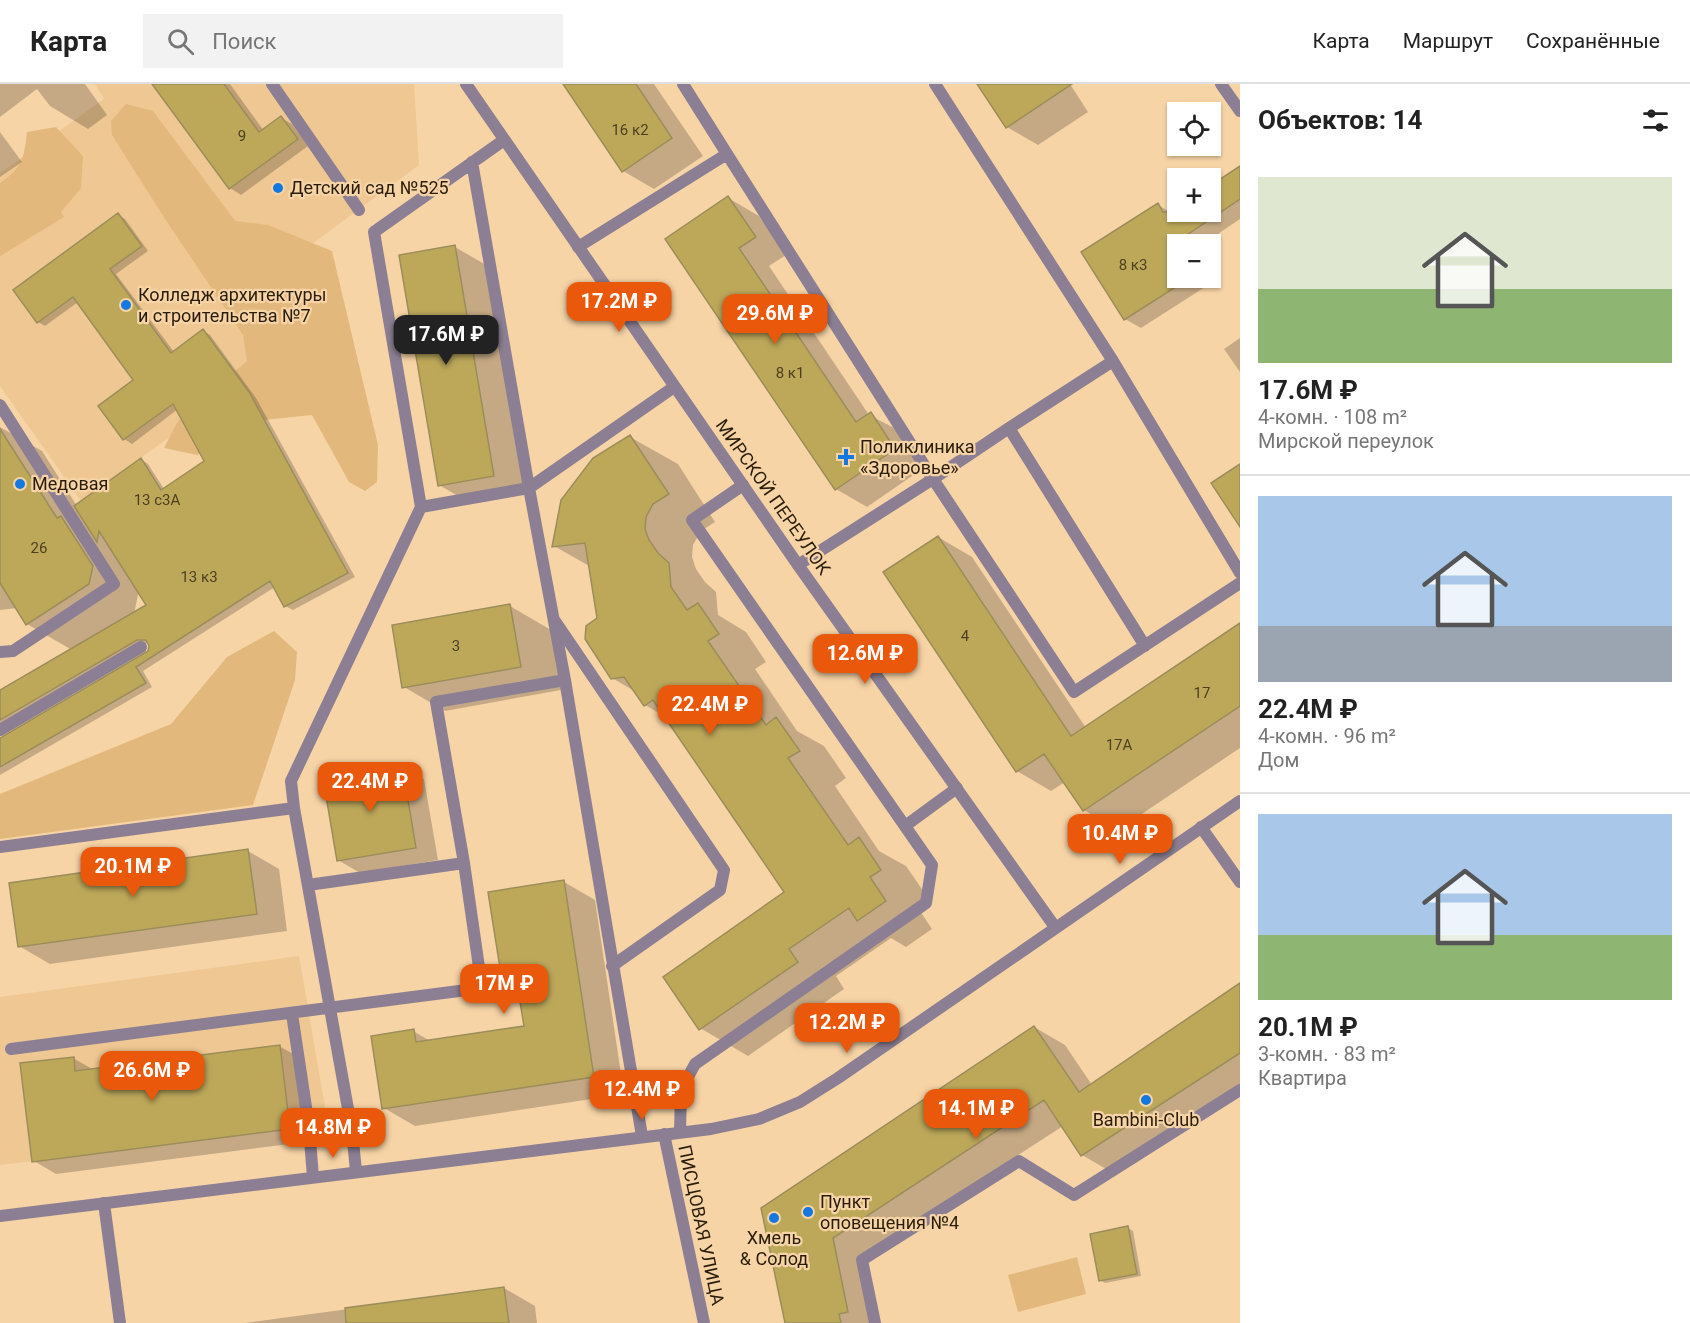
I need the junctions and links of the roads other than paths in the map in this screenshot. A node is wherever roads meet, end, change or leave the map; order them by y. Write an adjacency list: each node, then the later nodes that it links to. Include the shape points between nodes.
1 (272, 84): 10 (street)
2 (466, 84): 7 (street, МИРСКОЙ ПЕРЕУЛОК)
3 (683, 84): 8 (street)
4 (935, 84): 12 (street)
5 (1221, 84): 6 (street)
6 (1240, 111)
7 (504, 140): 9 (street); 11 (street, МИРСКОЙ ПЕРЕУЛОК)
8 (727, 154): 11 (street); 16 (street)
9 (472, 162): 18 (street); 19 (street, via 374,232)
10 (358, 210)
11 (578, 247): 13 (street, МИРСКОЙ ПЕРЕУЛОК)
12 (1113, 362): 15 (street); 21 (street)
13 (675, 387): 17 (street, МИРСКОЙ ПЕРЕУЛОК); 18 (street)
14 (0, 405): 26 (street, via 114,584 14,651)
15 (1009, 428): 16 (street); 24 (street)
16 (933, 479): 20 (street); 24 (street, via 1074,692)
17 (743, 485): 20 (street, МИРСКОЙ ПЕРЕУЛОК); 32 (street, via 692,520)
18 (529, 488): 19 (street); 23 (street)
19 (421, 507): 31 (street, via 291,781)
20 (798, 565): 29 (street, МИРСКОЙ ПЕРЕУЛОК)
21 (1240, 573)
22 (1240, 584): 24 (street)
23 (552, 618): 27 (street); 39 (street, via 724,870 720,890)
24 (1145, 645)
25 (141, 647): 28 (street)
26 (0, 652)
27 (565, 680): 35 (street, via 436,702); 39 (street)
28 (0, 729)
29 (957, 788): 32 (street); 38 (street, МИРСКОЙ ПЕРЕУЛОК)
30 (1240, 801): 33 (street)
31 (294, 808): 34 (street); 37 (street)
32 (905, 826): 44 (street, via 932,865 926,903 695,1064 681,1090)
33 (1202, 827): 36 (street); 38 (street)
34 (0, 847)
35 (464, 863): 37 (street); 40 (street, via 482,988)
36 (1240, 882)
37 (308, 885): 40 (street)
38 (1055, 927): 44 (street, via 800,1102 759,1119)
39 (612, 966): 46 (street)
40 (329, 1008): 41 (street); 47 (street)
41 (292, 1014): 42 (street); 48 (street)
42 (11, 1049)
43 (1240, 1090): 53 (street, via 1074,1195 1019,1161 862,1260)
44 (680, 1132): 45 (street)
45 (664, 1134): 46 (street); 52 (street, ПИСЦОВАЯ УЛИЦА)
46 (642, 1136): 47 (street)
47 (356, 1171): 48 (street)
48 (313, 1177): 49 (street)
49 (104, 1203): 50 (street); 51 (street)
50 (0, 1216)
51 (120, 1323)
52 (704, 1323)
53 (875, 1323)

